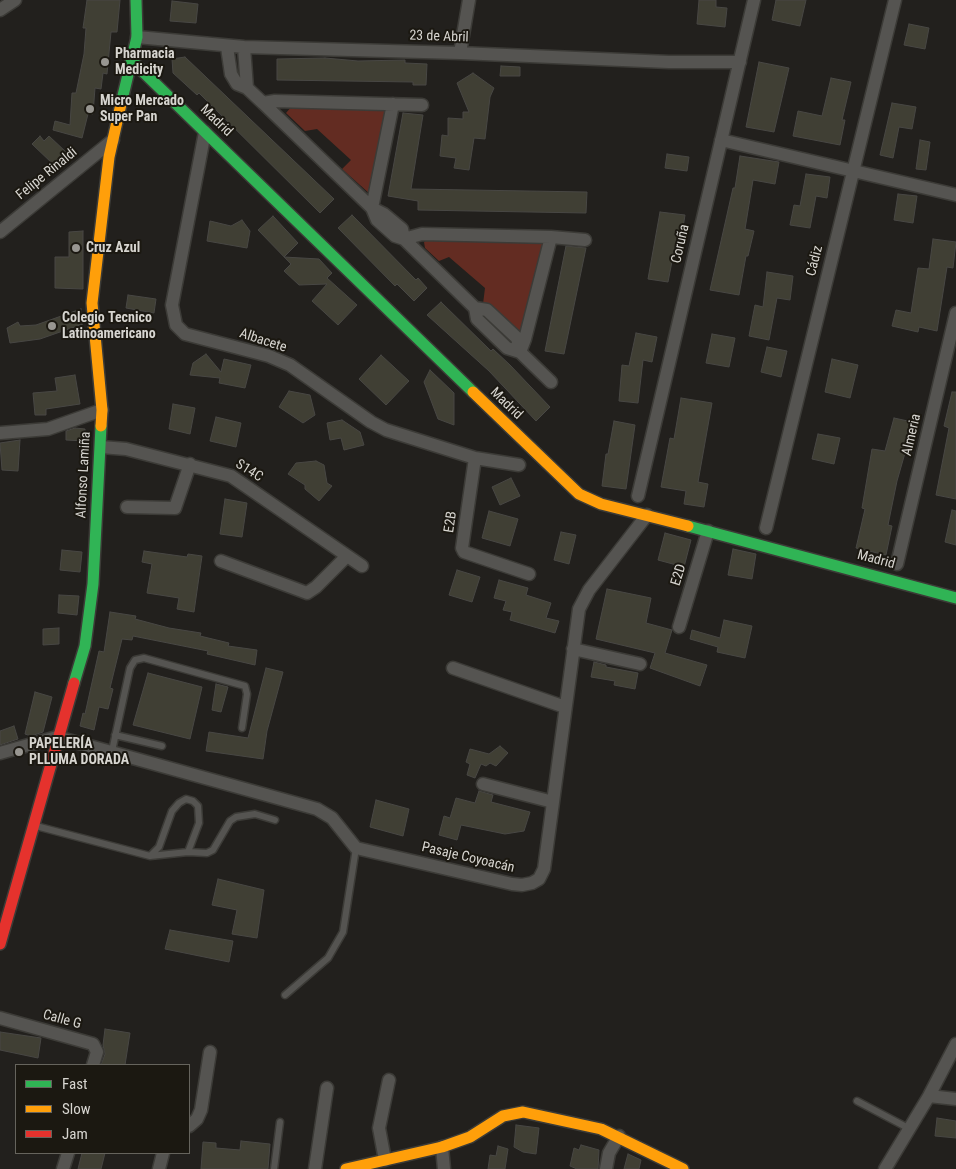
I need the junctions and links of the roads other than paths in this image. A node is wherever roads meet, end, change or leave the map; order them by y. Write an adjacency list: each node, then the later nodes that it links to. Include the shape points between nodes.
1 (15, 0): 6 (street)
2 (136, 0): 7 (street, Alfonso Lamiña)
3 (469, 0): 10 (street)
4 (754, 0): 12 (street, Coruña)
5 (895, 0): 20 (street, Cádiz)
6 (0, 10)
7 (137, 37): 8 (street, 23 de Abril); 11 (street, Alfonso Lamiña)
8 (227, 47): 9 (street, 23 de Abril); 13 (street, via 231,74 237,84)
9 (244, 47): 10 (street, 23 de Abril); 13 (street)
10 (460, 52): 12 (street, 23 de Abril, via 669,62)
11 (132, 62): 17 (street, Madrid); 18 (street, Alfonso Lamiña)
12 (740, 62): 19 (street, Coruña)
13 (247, 88): 14 (street)
14 (263, 103): 15 (street); 22 (street)
15 (392, 104): 16 (street); 22 (street)
16 (422, 105)
17 (205, 132): 33 (street, Albacete, via 172,305 176,325 185,334 269,356 290,365 386,430); 38 (street, Madrid, via 568,486 588,500)
18 (113, 140): 23 (street, Felipe Rinaldi); 30 (street, Alfonso Lamiña, via 92,303)
19 (720, 140): 20 (street); 36 (street, Coruña)
20 (853, 169): 21 (street); 39 (street, Cádiz)
21 (956, 195)
22 (372, 208): 25 (street, via 402,229)
23 (0, 232)
24 (551, 236): 25 (street, via 422,234); 26 (street); 28 (street)
25 (404, 239): 28 (street, via 475,308 487,310 511,332 517,338)
26 (585, 240)
27 (956, 313): 43 (street, Almeria)
28 (520, 352): 29 (street)
29 (551, 382)
30 (102, 410): 31 (street, via 48,429); 32 (street, Alfonso Lamiña)
31 (0, 434)
32 (101, 447): 34 (street, S14C, via 126,449); 54 (street, Alfonso Lamiña, via 93,584 85,646)
33 (475, 458): 35 (street, Albacete); 45 (street, E2B, via 462,548 468,555)
34 (190, 464): 37 (street, via 175,508); 41 (street, S14C, via 231,476)
35 (519, 465)
36 (638, 496)
37 (127, 507)
38 (647, 515): 40 (street, Madrid); 48 (street, Pasaje Coyoacán, via 582,599)
39 (766, 528)
40 (708, 531): 46 (street, Madrid); 47 (street, E2D)
41 (347, 556): 42 (street, via 307,593); 44 (street, S14C)
42 (221, 561)
43 (897, 564)
44 (362, 566)
45 (529, 574)
46 (956, 598)
47 (679, 627)
48 (573, 649): 49 (street); 51 (street, Pasaje Coyoacán)
49 (640, 664)
50 (452, 668): 51 (street)
51 (565, 707): 59 (street, Pasaje Coyoacán)
52 (242, 728): 53 (lane, via 247,694 245,686 144,658 135,660 130,668)
53 (115, 736): 55 (lane); 56 (lane)
54 (57, 737): 56 (street); 57 (street); 61 (street, Alfonso Lamiña)
55 (162, 746)
56 (112, 751): 62 (street, via 317,809 332,818)
57 (0, 753)
58 (483, 784): 59 (street)
59 (553, 802): 62 (street, Pasaje Coyoacán, via 544,868 532,883 512,884)
60 (275, 820): 63 (lane, via 255,814 236,817 213,850 207,853)
61 (35, 826): 64 (lane); 66 (street, Alfonso Lamiña)
62 (356, 848): 68 (lane, via 343,932 328,958)
63 (188, 852): 64 (lane); 64 (lane, via 200,815 198,806 186,799 172,811 159,847)
64 (150, 856)
65 (0, 899): 66 (street)
66 (13, 903): 67 (street, Alfonso Lamiña)
67 (0, 944)
68 (285, 995)
69 (0, 1018): 72 (street, Calle G, via 93,1044 97,1052)
70 (956, 1044): 75 (street)
71 (210, 1052): 79 (street, via 201,1110)
72 (93, 1064)
73 (389, 1080): 85 (street, via 379,1128)
74 (327, 1088): 90 (street)
75 (929, 1096): 76 (street); 80 (street)
76 (956, 1098)
77 (857, 1101): 80 (lane)
78 (280, 1122): 89 (lane)
79 (190, 1125)
80 (910, 1128): 95 (street)
81 (619, 1136): 82 (street, via 533,1113 513,1112 470,1137); 93 (street, via 609,1153); 94 (street)
82 (442, 1147): 85 (street); 92 (street)
83 (68, 1154): 87 (street)
84 (163, 1154): 88 (street)
85 (385, 1160): 86 (street)
86 (364, 1167): 91 (street)
87 (63, 1169)
88 (159, 1169)
89 (274, 1169)
90 (315, 1169)
91 (346, 1169)
92 (444, 1169)
93 (606, 1169)
94 (683, 1169)
95 (885, 1169)

